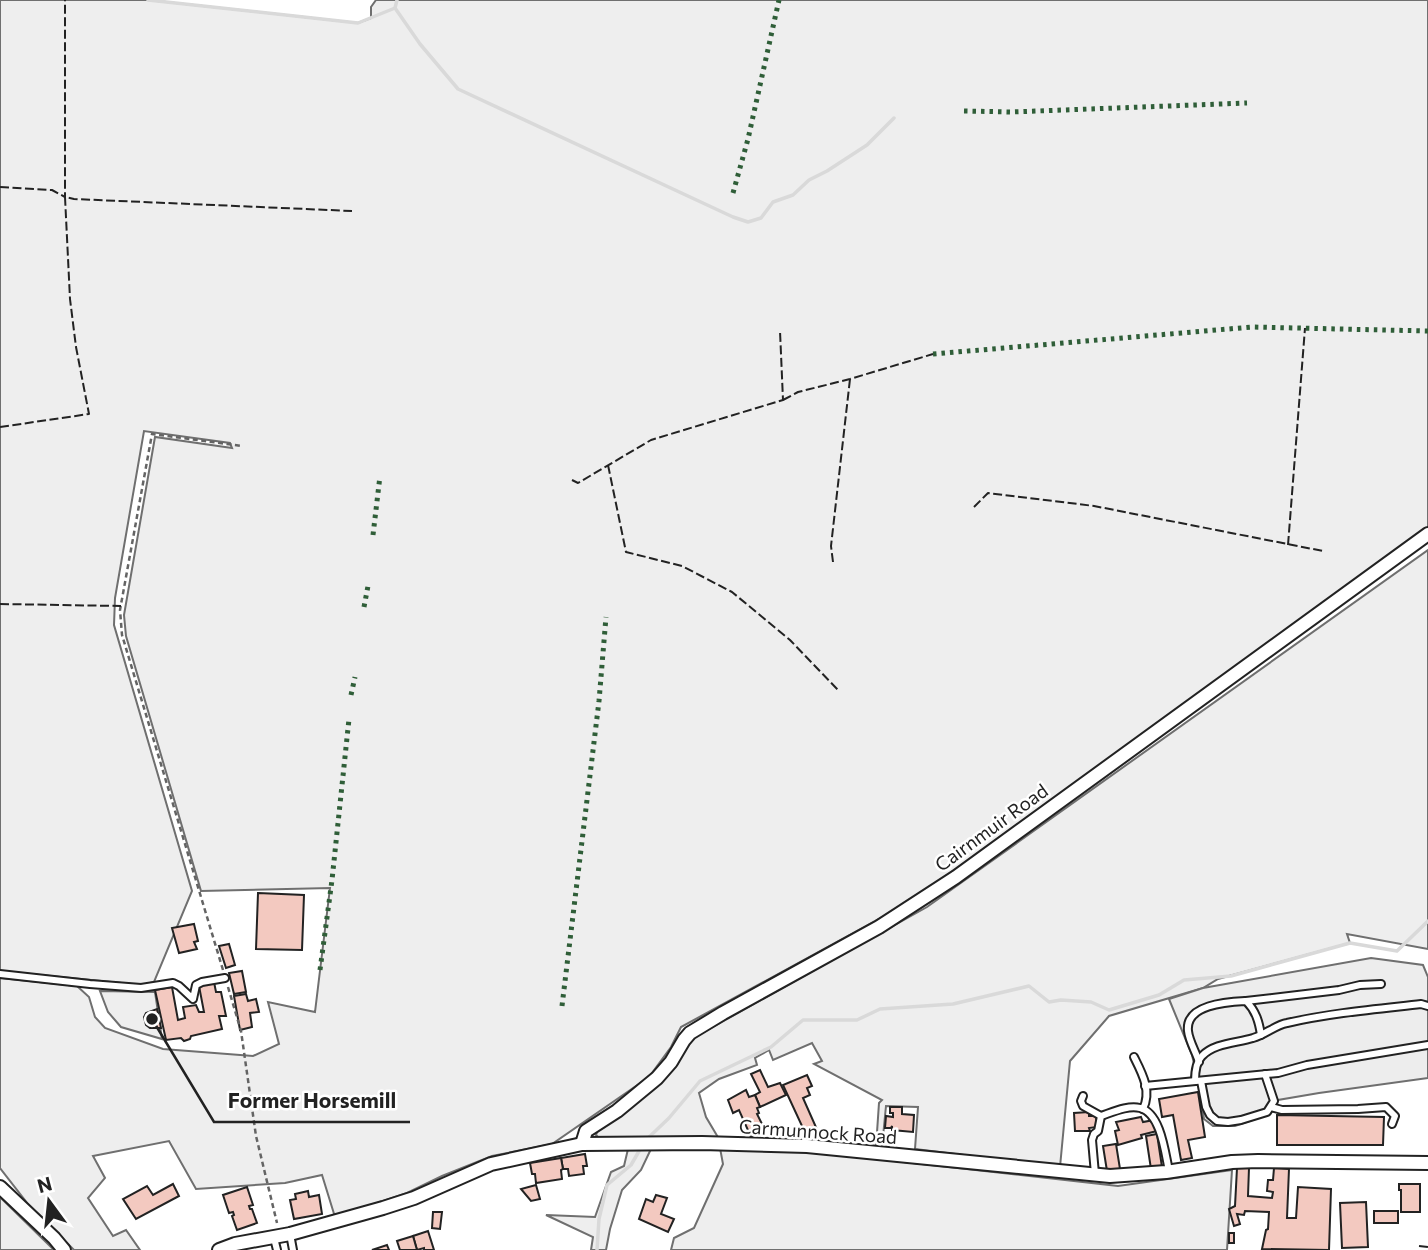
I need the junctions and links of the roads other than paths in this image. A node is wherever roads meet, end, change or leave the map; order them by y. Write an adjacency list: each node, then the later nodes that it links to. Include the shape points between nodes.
1 (1428, 534): 19 (street, Cairnmuir Road, via 956,877 879,927 690,1033 657,1078 586,1131)
2 (0, 974): 3 (lane, via 141,988 173,983 193,999 196,985)
3 (225, 978)
4 (1381, 984): 5 (lane)
5 (1246, 1001): 7 (lane, via 1256,1014); 10 (lane, via 1217,1004 1193,1015 1188,1034)
6 (1428, 1006): 7 (lane, via 1319,1016 1284,1023)
7 (1261, 1035): 10 (lane, via 1220,1045)
8 (1428, 1045): 11 (lane)
9 (1134, 1056): 13 (lane)
10 (1199, 1062): 12 (lane)
11 (1265, 1074): 12 (lane); 15 (lane, via 1274,1101)
12 (1198, 1081): 13 (lane); 15 (lane, via 1206,1107 1217,1121 1241,1120)
13 (1145, 1086): 16 (lane)
14 (1083, 1096): 17 (lane, via 1083,1106)
15 (1271, 1107): 18 (lane, via 1386,1107 1395,1116)
16 (1143, 1110): 17 (lane, via 1126,1108); 21 (lane, via 1155,1118)
17 (1101, 1116): 22 (lane, via 1092,1140)
18 (1392, 1124)
19 (582, 1144): 22 (street, Carmunnock Road, via 807,1146); 24 (street, Carmunnock Road, via 491,1164 414,1198)
20 (1428, 1163): 21 (street, Carmunnock Road, via 1258,1161)
21 (1169, 1171): 22 (street, Carmunnock Road)
22 (1095, 1175)
23 (0, 1186): 25 (street)
24 (280, 1240): 26 (street, Carmunnock Road); 27 (lane)
25 (65, 1250)
26 (219, 1250)
27 (293, 1250)

